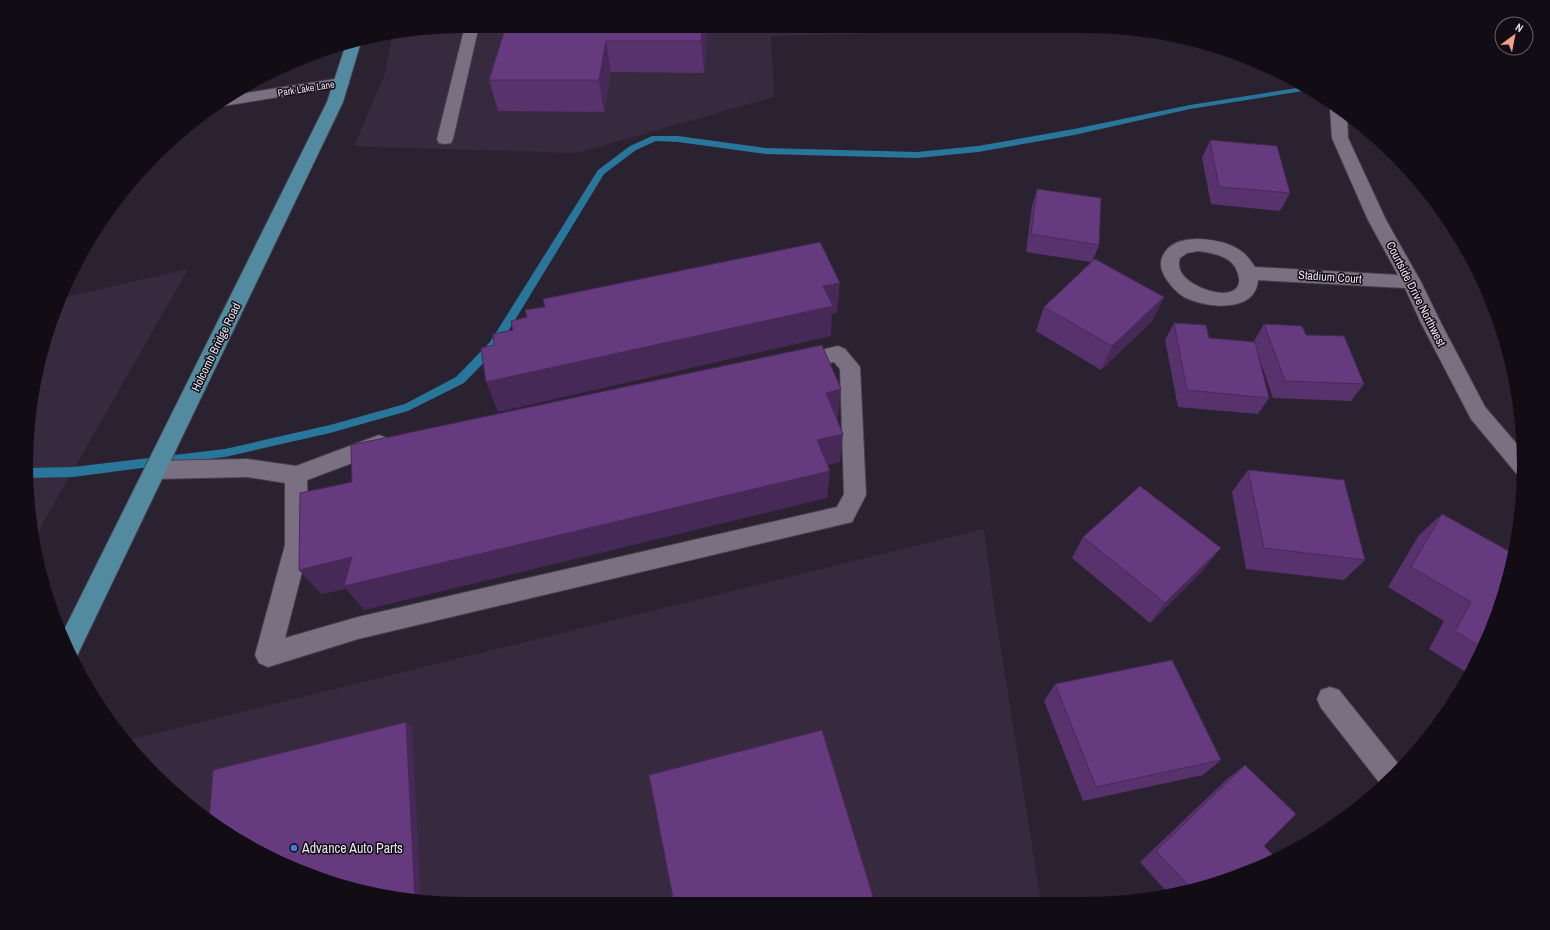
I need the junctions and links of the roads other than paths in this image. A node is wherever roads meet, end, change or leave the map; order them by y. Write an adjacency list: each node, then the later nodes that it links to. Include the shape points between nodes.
1 (470, 33): 6 (street)
2 (352, 48): 3 (main road, Holcomb Bridge Road)
3 (341, 83): 4 (street, Park Lake Lane); 12 (main road, Holcomb Bridge Road, via 335,102)
4 (236, 99)
5 (1338, 115): 8 (street, Courtside Drive Northwest, via 1340,138 1346,152 1377,220)
6 (445, 139)
7 (1249, 272): 8 (street, Stadium Court)
8 (1412, 282): 11 (street, Courtside Drive Northwest, via 1478,413)
9 (776, 366): 13 (street, via 838,354 850,367 855,495 844,515 358,628 268,655 297,545)
10 (395, 440): 13 (street, via 372,445)
11 (1517, 459)
12 (155, 470): 13 (street, via 247,468); 14 (main road, Holcomb Bridge Road)
13 (296, 474)
14 (71, 641)
15 (1330, 699): 16 (street)
16 (1388, 772)

